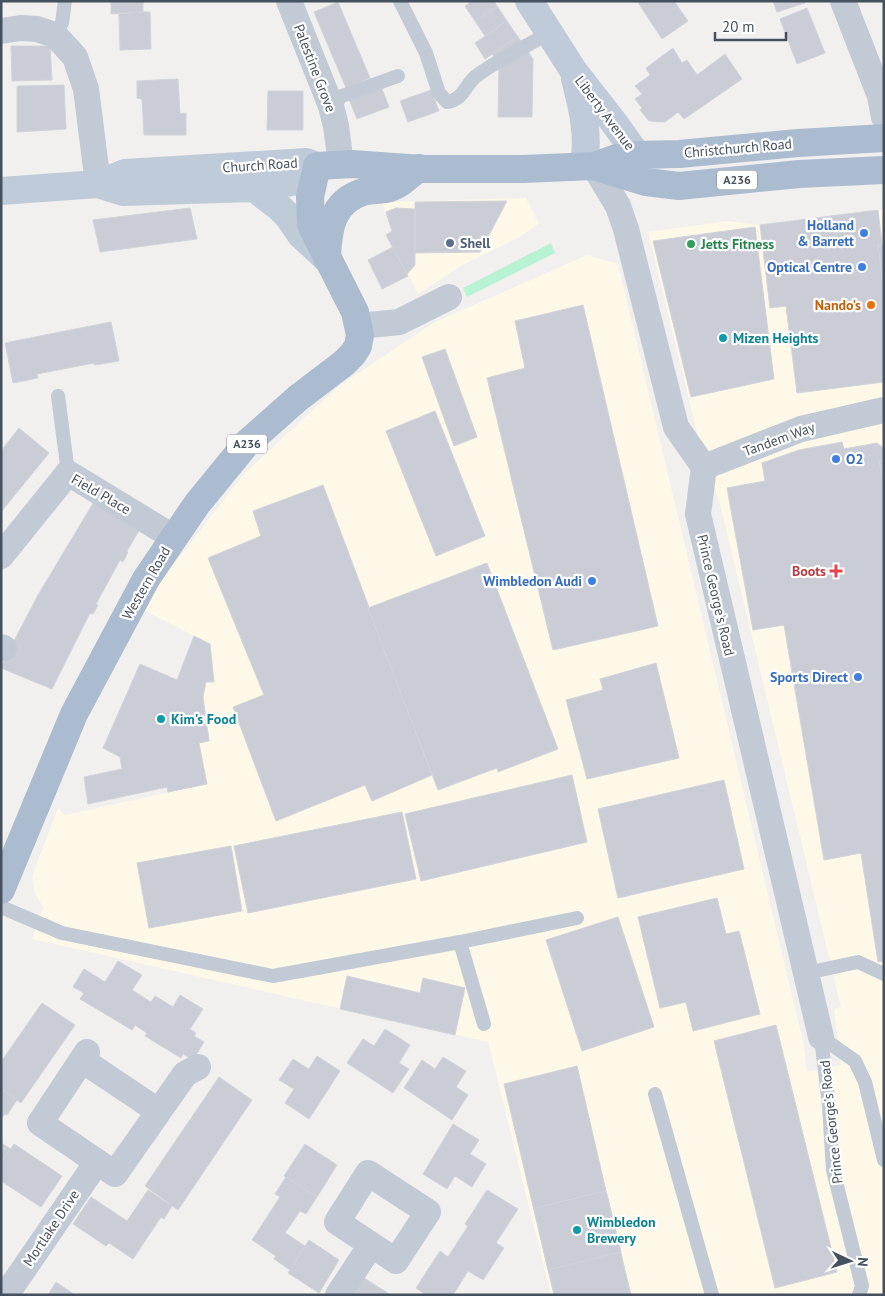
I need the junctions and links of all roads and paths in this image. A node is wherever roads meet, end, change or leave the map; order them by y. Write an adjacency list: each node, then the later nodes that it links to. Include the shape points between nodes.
1 (65, 1): 8 (lane, via 62,23)
2 (289, 1): 11 (street, Palestine Grove)
3 (400, 1): 7 (lane, via 426,53 439,93 447,102 462,95 474,78)
4 (529, 1): 7 (street, Liberty Avenue)
5 (843, 1): 12 (street, via 880,96)
6 (1, 31): 8 (street, via 37,29)
7 (549, 33): 9 (street, Liberty Avenue)
8 (55, 35): 19 (street, via 75,57 86,89)
9 (573, 70): 14 (street, Liberty Avenue); 16 (street, Liberty Avenue, via 582,108)
10 (398, 76): 11 (lane, via 342,96)
11 (331, 106): 15 (street, Palestine Grove, via 336,126)
12 (884, 117)
13 (884, 138): 14 (main road, Christchurch Road / A236)
14 (637, 155): 16 (main road, Christchurch Road / A236)
15 (329, 165): 17 (main road, Christchurch Road / A236); 19 (street, Church Road, via 306,162 125,173); 20 (street, Church Road, via 300,181); 22 (main road, Western Road / A236, via 310,197 310,225)
16 (589, 166): 17 (main road, Christchurch Road / A236); 18 (main road, Christchurch Road / A236, via 646,182 679,186 799,174); 27 (street, via 618,206 676,427)
17 (418, 168): 22 (main road, via 391,188 363,191 350,198 330,224)
18 (884, 170)
19 (98, 184): 20 (street, Church Road, via 124,192); 21 (street, Church Road)
20 (254, 188): 22 (street, Western Road, via 280,208 301,235)
21 (1, 190)
22 (327, 259): 24 (main road, Western Road / A236)
23 (449, 297): 24 (street, via 399,322)
24 (359, 326): 29 (main road, Western Road / A236, via 358,346 353,354 246,444)
25 (58, 396): 28 (lane)
26 (884, 410): 27 (street, Tandem Way, via 800,429)
27 (704, 467): 35 (street, Prince George's Road, via 698,514)
28 (68, 473): 29 (street, Field Place); 30 (street, Field Place)
29 (173, 537): 31 (main road, Western Road / A236, via 146,578 74,714)
30 (1, 556)
31 (1, 890)
32 (1, 907): 34 (lane, via 62,933 273,976)
33 (577, 918): 34 (lane)
34 (460, 942): 37 (lane)
35 (806, 973): 36 (lane, via 858,962); 38 (street, Prince George's Road)
36 (884, 974)
37 (484, 1024)
38 (821, 1037): 42 (lane, Prince George's Road, via 855,1061 865,1082); 48 (lane, Prince George's Road, via 833,1170 862,1286)
39 (198, 1067): 41 (street, via 185,1074)
40 (655, 1094): 47 (lane)
41 (158, 1111): 43 (street, via 115,1174); 43 (street, via 85,1056 40,1123)
42 (884, 1160)
43 (96, 1162): 45 (street, Mortlake Drive)
44 (371, 1245): 46 (street)
45 (6, 1295)
46 (338, 1295)
47 (712, 1295)
48 (859, 1295)

